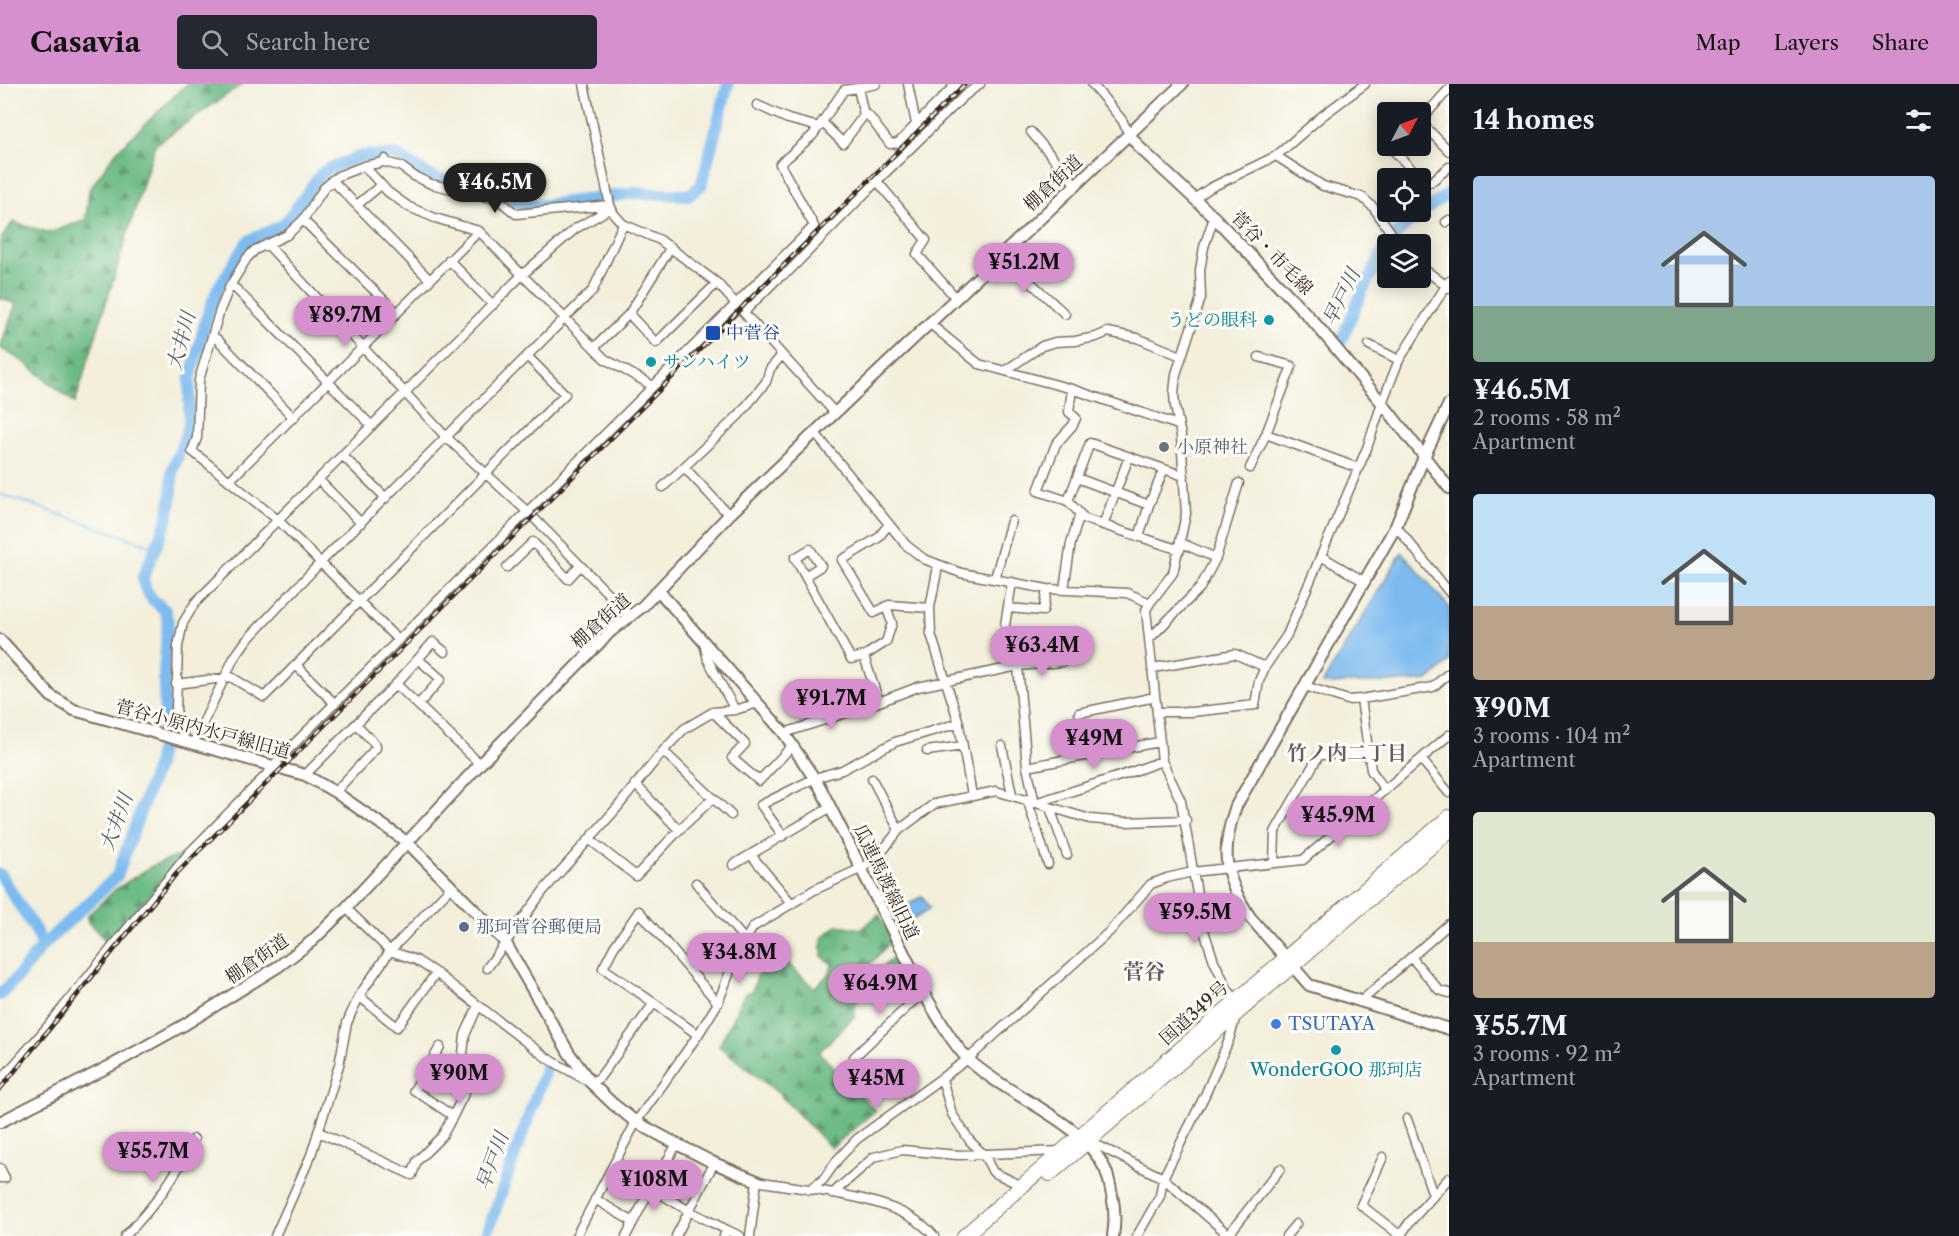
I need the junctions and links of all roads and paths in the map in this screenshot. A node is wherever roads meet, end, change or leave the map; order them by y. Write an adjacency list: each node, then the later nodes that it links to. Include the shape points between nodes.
1 (584, 84): 32 (street)
2 (876, 84): 9 (street)
3 (908, 84): 14 (street)
4 (956, 84): 14 (street)
5 (980, 84): 26 (street)
6 (1092, 84): 18 (street)
7 (1182, 84): 18 (street, 棚倉街道)
8 (1365, 84): 20 (street)
9 (858, 88): 13 (street); 15 (street, via 844,90)
10 (1447, 89): 12 (street)
11 (757, 105): 15 (street, via 788,120)
12 (1431, 108)
13 (864, 115): 14 (street, via 890,144 898,143); 15 (street, via 843,143)
14 (916, 124)
15 (820, 125): 49 (street, via 780,164 814,226)
16 (1031, 132): 29 (street)
17 (1431, 132): 19 (street)
18 (1129, 134): 29 (street, 棚倉街道); 30 (street, 菅谷・市毛線)
19 (1449, 151)
20 (1276, 156): 30 (street); 37 (street, via 1323,186 1362,197)
21 (1399, 156): 24 (street)
22 (364, 166): 25 (street); 28 (street); 32 (street, via 384,160 395,163 431,184 499,200 516,214)
23 (1449, 167): 27 (street)
24 (1410, 168)
25 (332, 180): 31 (street); 34 (street)
26 (877, 181): 48 (street, via 926,240 917,254); 51 (street)
27 (1431, 182)
28 (381, 184): 31 (street); 36 (street, via 409,207)
29 (1076, 185): 40 (street, 棚倉街道)
30 (1194, 199): 33 (street, 菅谷・市毛線)
31 (357, 205): 44 (street)
32 (611, 205): 35 (street); 43 (street, via 575,229)
33 (1214, 217): 63 (street, via 1200,270 1201,298); 71 (street, 菅谷・市毛線, via 1313,321)
34 (303, 220): 38 (street, via 287,235); 52 (street)
35 (623, 224): 39 (street); 55 (street, via 593,290)
36 (479, 231): 41 (street); 43 (street)
37 (1392, 234)
38 (267, 244): 47 (street, via 247,258); 59 (street)
39 (671, 247): 45 (street); 53 (street)
40 (1001, 255): 48 (street, 棚倉街道); 54 (street)
41 (450, 260): 44 (street); 50 (street)
42 (1431, 273): 46 (street)
43 (522, 274): 50 (street); 55 (street)
44 (430, 280): 52 (street)
45 (717, 283): 49 (street); 53 (street, via 656,343)
46 (1448, 285): 65 (street)
47 (230, 286): 57 (street); 67 (street)
48 (956, 298): 56 (street, 棚倉街道)
49 (735, 303): 51 (street); 68 (street)
50 (493, 305): 70 (street)
51 (744, 312): 61 (street)
52 (397, 313): 59 (street)
53 (629, 314): 60 (street)
54 (1065, 314)
55 (566, 318): 60 (street); 62 (street)
56 (929, 322): 66 (street, via 979,364); 73 (street, 棚倉街道)
57 (212, 337): 74 (street); 91 (street, via 199,380 197,438 192,451)
58 (1369, 345): 65 (street)
59 (362, 348): 67 (street); 70 (street)
60 (594, 348): 68 (street, via 605,359)
61 (782, 355): 73 (street); 83 (street, via 739,415)
62 (527, 356): 79 (street); 87 (street, via 565,394)
63 (1182, 356): 66 (street, via 1137,338 1108,332 1042,346); 75 (street, via 1174,393)
64 (1259, 357): 78 (street, via 1292,366)
65 (1399, 360): 71 (street)
66 (1006, 370): 69 (street)
67 (328, 382): 74 (street); 76 (street)
68 (653, 386): 99 (street)
69 (1072, 390): 75 (street); 97 (street, via 1069,412 1076,418 1056,444 1038,491)
70 (404, 393): 76 (street); 79 (street)
71 (1382, 403): 82 (street, 菅谷・市毛線); 85 (street)
72 (1449, 404): 82 (street)
73 (835, 413): 77 (street, 棚倉街道)
74 (294, 418): 91 (street)
75 (1178, 425): 88 (street)
76 (372, 426): 80 (street)
77 (815, 433): 101 (street, 棚倉街道); 105 (street)
78 (1266, 434): 84 (street); 85 (street)
79 (446, 437): 87 (street); 96 (street)
80 (343, 456): 90 (street); 96 (street)
81 (1129, 457): 86 (street); 89 (street, via 1090,443); 95 (street)
82 (1424, 457): 94 (street, 菅谷・市毛線); 107 (street)
83 (684, 466): 93 (street); 101 (street)
84 (1250, 468)
85 (1358, 468): 110 (street)
86 (1164, 469): 88 (street); 98 (street)
87 (485, 474): 99 (street); 124 (street)
88 (1184, 476): 109 (street, via 1186,514)
89 (1077, 478): 95 (street); 97 (street)
90 (319, 480): 102 (street); 104 (street)
91 (229, 481): 102 (street)
92 (1239, 483): 111 (street)
93 (663, 487)
94 (1449, 488)
95 (1116, 492): 98 (street); 106 (street)
96 (386, 498): 104 (street)
97 (1068, 501): 100 (street)
98 (1149, 505): 108 (street)
99 (526, 512): 113 (street); 133 (street)
100 (1080, 514): 106 (street); 121 (street)
101 (729, 515): 122 (street, 棚倉街道)
102 (278, 520): 112 (street); 146 (street, via 195,603 183,623)
103 (1011, 521): 117 (street)
104 (361, 523): 112 (street)
105 (889, 524): 114 (street, via 914,554); 126 (street, via 878,538 842,560 874,613)
106 (1103, 525): 108 (street)
107 (1396, 526): 119 (street); 123 (street)
108 (1139, 537): 109 (street)
109 (1180, 546): 111 (street); 125 (street, via 1173,573)
110 (1321, 556): 119 (street); 141 (street, via 1287,635)
111 (1216, 558): 131 (street, via 1200,588)
112 (321, 562): 124 (street); 144 (street, via 246,641)
113 (580, 566): 115 (street, via 568,579 533,542); 129 (street)
114 (938, 566): 117 (street); 127 (street)
115 (507, 567)
116 (805, 576): 136 (street, via 850,659)
117 (995, 578): 118 (street)
118 (1012, 582): 120 (street); 128 (street)
119 (1365, 582): 148 (street)
120 (1047, 589): 121 (street); 128 (street, via 1043,612)
121 (1064, 589): 125 (street, via 1127,593)
122 (658, 590): 129 (street, 棚倉街道); 134 (street, 瓜連馬渡線旧道)
123 (1449, 592)
124 (359, 601): 133 (street); 139 (street)
125 (1150, 603): 131 (street, via 1146,610)
126 (886, 606): 127 (street); 136 (street, via 892,623 886,642)
127 (930, 608): 145 (street, via 931,634)
128 (1009, 609): 130 (street)
129 (631, 617): 173 (street, 棚倉街道, via 611,631)
130 (1005, 625)
131 (1150, 638): 142 (street)
132 (0, 640): 163 (street, 菅谷小原内水戸線旧道, via 62,704 91,716)
133 (398, 640): 153 (street)
134 (704, 643): 152 (street, 瓜連馬渡線旧道); 155 (street, via 708,660)
135 (445, 652): 137 (street, via 433,642)
136 (864, 656): 151 (street)
137 (418, 659): 147 (street); 154 (street, via 441,679)
138 (1064, 662): 140 (street)
139 (296, 665): 144 (street, via 264,697); 153 (street)
140 (1018, 666): 145 (street); 175 (street)
141 (1265, 667): 142 (street, via 1235,654); 157 (street, via 1255,705)
142 (1153, 668): 149 (street)
143 (1449, 673): 150 (street, via 1433,687)
144 (225, 677): 146 (street); 163 (street)
145 (946, 682): 151 (street, via 918,687); 159 (street)
146 (176, 684): 163 (street, via 176,710)
147 (396, 684): 154 (street); 160 (street)
148 (1305, 686): 150 (street, via 1348,700); 204 (street, via 1236,806 1225,852)
149 (1155, 697): 157 (street); 158 (street)
150 (1361, 699): 170 (street)
151 (879, 702): 161 (street)
152 (758, 703): 155 (street); 161 (street, 瓜連馬渡線旧道)
153 (334, 704): 174 (street)
154 (418, 705): 173 (street)
155 (735, 710): 156 (street)
156 (713, 712): 165 (street, via 745,744 732,758 759,781); 168 (street, via 684,729)
157 (1157, 712): 164 (street)
158 (1079, 713)
159 (959, 723): 166 (street); 177 (street, via 896,742 842,771)
160 (356, 724): 176 (street); 181 (street, via 376,748)
161 (784, 733): 165 (street, 瓜連馬渡線旧道)
162 (1449, 735): 171 (street)
163 (184, 741): 174 (street, 菅谷小原内水戸線旧道)
164 (1159, 742): 172 (street); 175 (street)
165 (793, 745): 177 (street, 瓜連馬渡線旧道)
166 (963, 746): 169 (street); 184 (street)
167 (1002, 746): 183 (street)
168 (663, 751): 179 (street); 185 (street)
169 (927, 751)
170 (1369, 754): 180 (street, via 1371,770); 200 (street, via 1319,755 1275,832)
171 (1421, 759): 180 (street); 182 (street)
172 (1162, 761): 186 (street); 191 (street)
173 (480, 764): 197 (street, 棚倉街道)
174 (274, 766): 176 (street, 菅谷小原内水戸線旧道); 233 (street, via 189,852)
175 (1027, 767): 186 (street)
176 (305, 775): 181 (street, 菅谷小原内水戸線旧道)
177 (815, 778): 187 (street, 瓜連馬渡線旧道); 195 (street, via 761,805)
178 (872, 778): 193 (street)
179 (635, 784): 192 (street); 196 (street)
180 (1385, 790): 200 (street, via 1303,860)
181 (335, 792): 197 (street, 菅谷小原内水戸線旧道)
182 (1449, 793)
183 (1012, 794): 184 (street, via 996,791); 186 (street)
184 (972, 795): 193 (street, via 934,804)
185 (713, 798): 189 (street); 192 (street)
186 (1031, 801): 188 (street); 201 (street)
187 (831, 807): 195 (street); 203 (street, 瓜連馬渡線旧道)
188 (1050, 808): 191 (street, via 1090,819); 199 (street)
189 (731, 815)
190 (1449, 817): 215 (highway, 国道349号)
191 (1186, 820): 205 (street)
192 (679, 830): 196 (street, via 636,876)
193 (899, 830): 203 (street, via 877,858)
194 (1449, 831): 215 (highway, 国道349号)
195 (783, 836): 198 (street)
196 (589, 839): 212 (street)
197 (407, 842): 207 (street, 菅谷小原内水戸線旧道); 209 (street, 棚倉街道)
198 (751, 855): 202 (street); 208 (street)
199 (1067, 855)
200 (1274, 863): 204 (street)
201 (1048, 864)
202 (733, 865)
203 (861, 868): 208 (street); 218 (street, 瓜連馬渡線旧道)
204 (1228, 869): 205 (street); 215 (street, via 1242,905)
205 (1192, 872): 221 (street, via 1214,961); 231 (street, via 1151,884 1110,931)
206 (696, 883): 211 (street)
207 (451, 887): 212 (street, 菅谷小原内水戸線旧道); 213 (street)
208 (792, 904): 211 (street, via 753,927)
209 (346, 908): 213 (street); 237 (street, 棚倉街道, via 294,954 230,998)
210 (1449, 924): 214 (street)
211 (745, 940): 223 (street)
212 (505, 942): 216 (street); 234 (street, 菅谷小原内水戸線旧道, via 557,1034)
213 (390, 951): 217 (street, via 416,960); 220 (street)
214 (1411, 957): 219 (street, via 1439,990); 222 (street)
215 (1289, 962): 221 (highway, 国道349号); 222 (street, via 1309,985); 226 (highway, 国道349号)
216 (487, 968)
217 (436, 973): 220 (street, via 397,1027); 225 (street)
218 (923, 992): 230 (street); 231 (street, 瓜連馬渡線旧道)
219 (1449, 993)
220 (359, 996): 239 (street, via 347,1023)
221 (1236, 1000): 241 (highway, 国道349号)
222 (1360, 1002): 227 (street)
223 (718, 1003): 224 (street, via 639,911 603,968); 228 (street)
224 (654, 1004): 228 (street); 234 (street, via 600,1077)
225 (478, 1006): 234 (street, via 546,1058); 235 (street, via 465,1035 465,1092)
226 (1236, 1015): 241 (highway, 国道349号); 250 (street, via 1229,1040)
227 (1449, 1029)
228 (698, 1035): 238 (street)
229 (440, 1047): 235 (street, via 414,1090)
230 (854, 1057)
231 (968, 1059): 232 (street); 241 (street, 瓜連馬渡線旧道)
232 (942, 1079): 244 (street, via 952,1114); 255 (street, via 856,1139 823,1180)
233 (0, 1082)
234 (591, 1083): 238 (street, 菅谷小原内水戸線旧道)
235 (453, 1116): 239 (street, via 441,1136 417,1161 412,1176)
236 (1407, 1119): 257 (street)
237 (0, 1122)
238 (636, 1122): 242 (street, 菅谷小原内水戸線旧道); 258 (street)
239 (319, 1132): 265 (street)
240 (194, 1139): 264 (street, via 154,1206)
241 (1084, 1140): 243 (highway, 国道349号); 250 (street); 273 (highway, 国道349号); 274 (street, 瓜連馬渡線旧道, via 1106,1170 1114,1211)
242 (677, 1144): 246 (street, 菅谷小原内水戸線旧道); 254 (street)
243 (1063, 1151): 244 (street); 253 (highway, 国道349号)
244 (984, 1155): 253 (street, via 993,1173); 256 (street, via 902,1150 874,1157)
245 (1383, 1157): 277 (street, via 1361,1205)
246 (714, 1163): 252 (street, 菅谷小原内水戸線旧道); 259 (street)
247 (0, 1168): 249 (street, via 5,1178)
248 (1280, 1169): 263 (street)
249 (0, 1178)
250 (1163, 1178): 263 (street); 275 (street, via 1160,1196)
251 (1449, 1178): 257 (street)
252 (757, 1181): 255 (street); 270 (street)
253 (1022, 1186): 272 (highway, 国道349号)
254 (651, 1188): 259 (street); 260 (street)
255 (808, 1190): 256 (street)
256 (832, 1194): 271 (street, via 877,1202 924,1224)
257 (1433, 1195): 277 (street)
258 (595, 1199): 260 (street); 266 (street)
259 (689, 1211): 262 (street); 268 (street)
260 (633, 1222): 267 (street)
261 (1296, 1224): 276 (street)
262 (725, 1233): 269 (street)
263 (1230, 1235)
264 (125, 1236)
265 (275, 1236)
266 (576, 1236)
267 (626, 1236)
268 (676, 1236)
269 (740, 1236)
270 (750, 1236)
271 (934, 1236)
272 (964, 1236)
273 (977, 1236)
274 (1113, 1236)
275 (1137, 1236)
276 (1286, 1236)
277 (1401, 1236)

